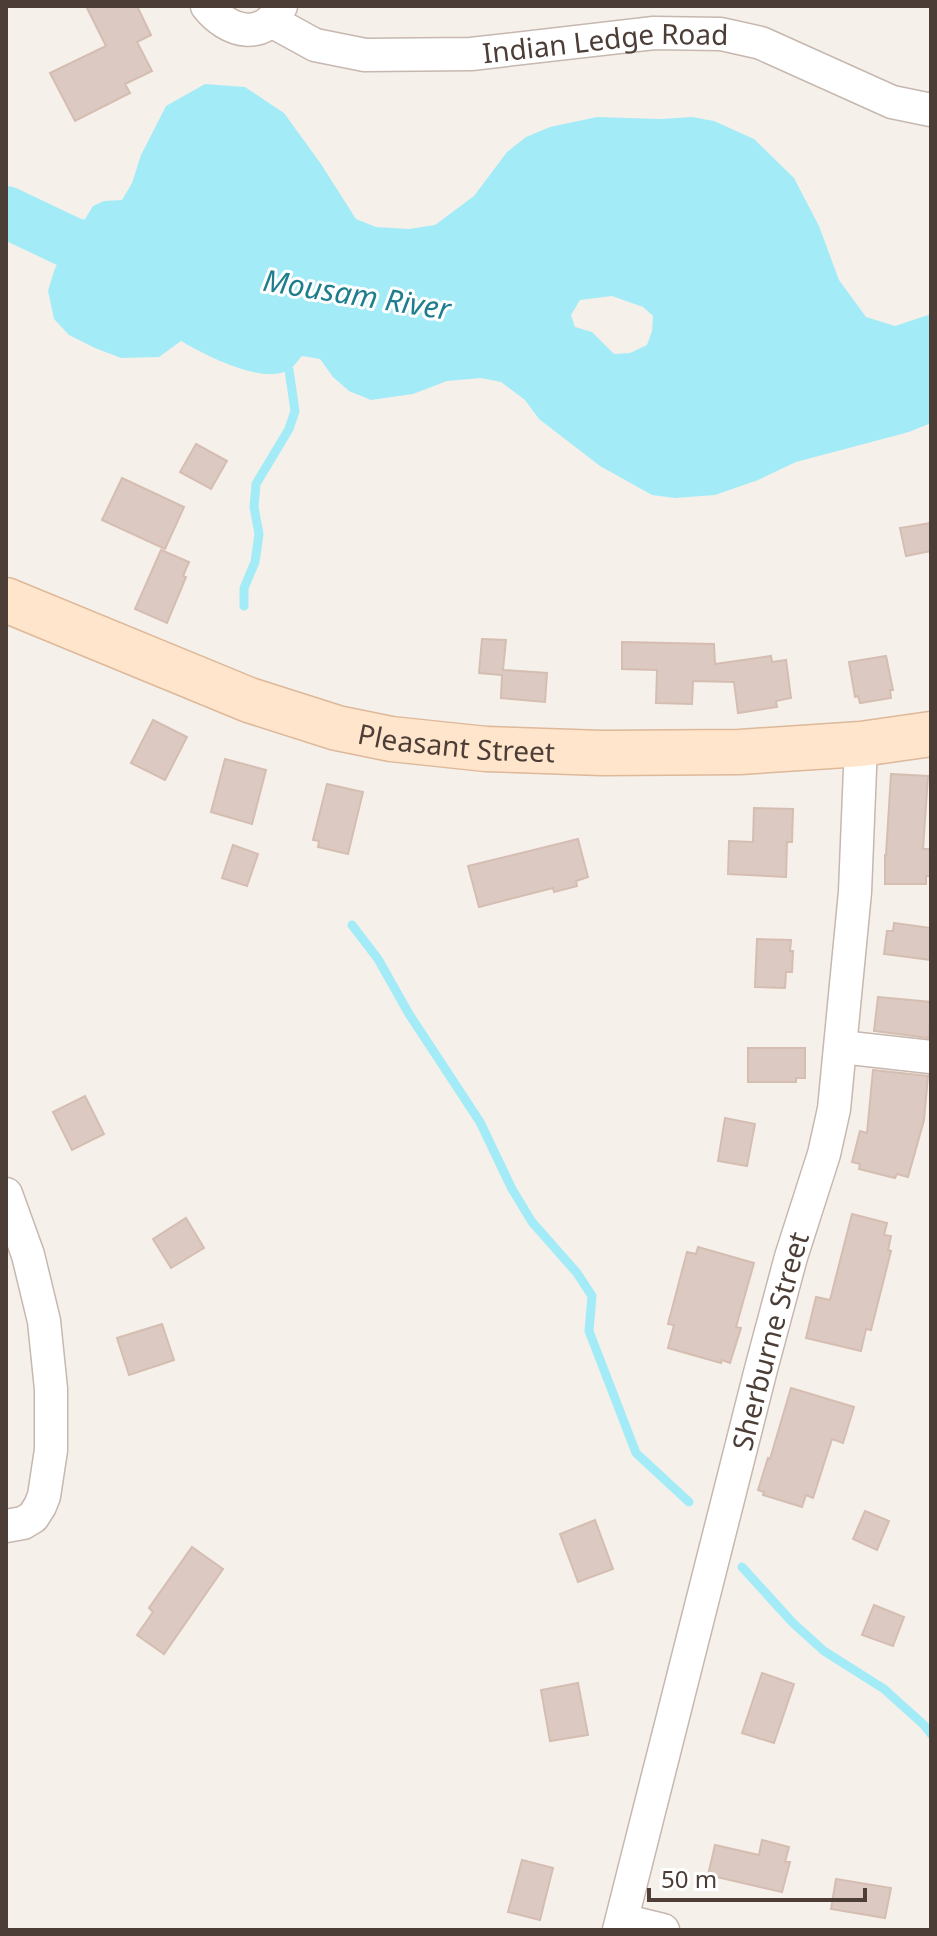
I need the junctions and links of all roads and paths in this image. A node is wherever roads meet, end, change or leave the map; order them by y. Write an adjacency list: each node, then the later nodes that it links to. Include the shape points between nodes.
1 (207, 6): 2 (street, via 216,17 241,29 259,29)
2 (277, 14): 3 (street, Indian Ledge Road, via 315,45 365,55 471,54 654,33 721,34 761,43 892,102)
3 (931, 110)
4 (6, 600): 6 (main road, Pleasant Street, via 249,700 391,739 602,753)
5 (931, 734): 6 (main road, Pleasant Street)
6 (861, 744): 7 (street, Sherburne Street, via 858,855)
7 (841, 1047): 8 (street); 11 (street, Sherburne Street, via 824,1154 761,1369)
8 (931, 1057)
9 (6, 1194): 10 (street, via 44,1321 51,1450 40,1506 23,1523)
10 (6, 1526)
11 (621, 1925): 12 (street)
12 (663, 1930)

